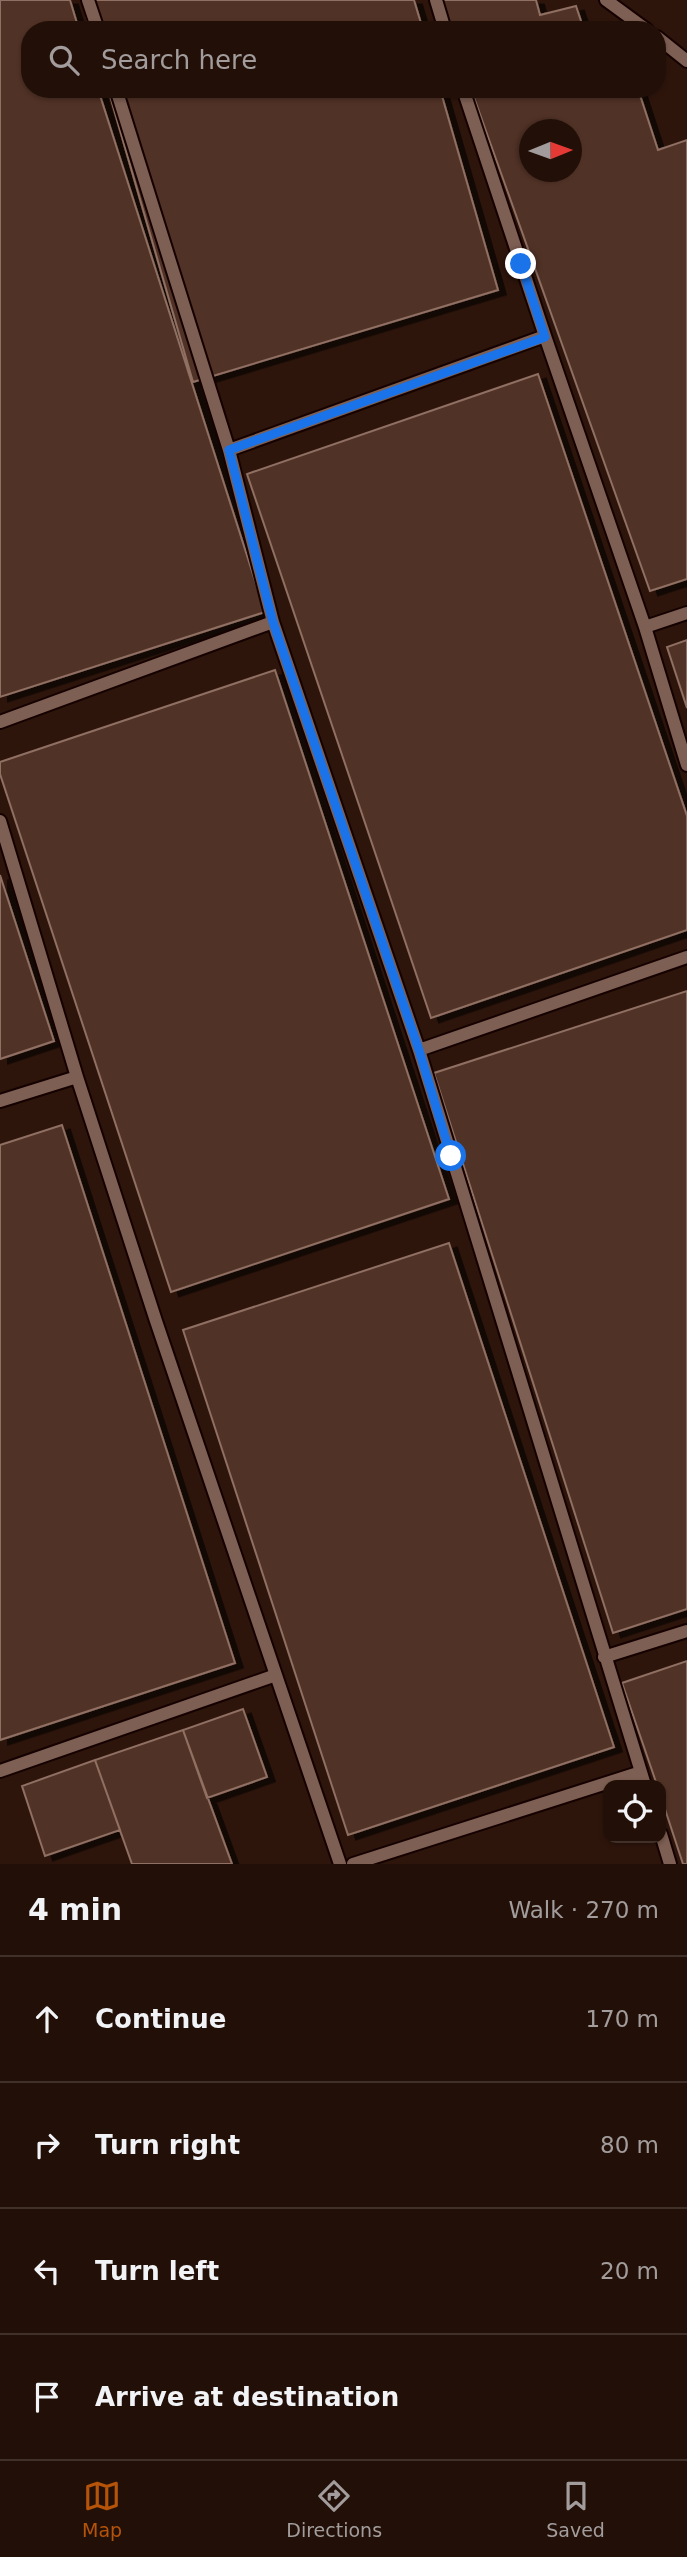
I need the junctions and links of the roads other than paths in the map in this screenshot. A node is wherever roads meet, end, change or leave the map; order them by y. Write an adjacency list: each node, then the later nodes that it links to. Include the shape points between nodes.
1 (88, 0): 4 (lane)
2 (436, 0): 5 (lane)
3 (607, 0): 6 (lane)
4 (95, 21)
5 (442, 21)
6 (635, 21)
7 (666, 44): 8 (lane)
8 (687, 61)
9 (119, 98): 12 (lane)
10 (466, 98): 11 (lane)
11 (545, 337): 12 (lane); 15 (lane)
12 (229, 450): 14 (lane)
13 (687, 613): 15 (lane)
14 (273, 622): 16 (lane); 20 (lane)
15 (645, 627): 17 (lane)
16 (0, 722)
17 (687, 765)
18 (0, 821): 21 (lane)
19 (687, 957): 20 (lane)
20 (419, 1050): 24 (lane)
21 (77, 1077): 22 (lane); 25 (lane)
22 (0, 1101)
23 (687, 1632): 24 (lane)
24 (604, 1657): 27 (lane)
25 (276, 1675): 26 (lane); 30 (lane)
26 (0, 1771)
27 (641, 1772): 28 (lane); 31 (lane)
28 (643, 1780)
29 (664, 1843): 32 (lane)
30 (340, 1864)
31 (353, 1864)
32 (670, 1864)

